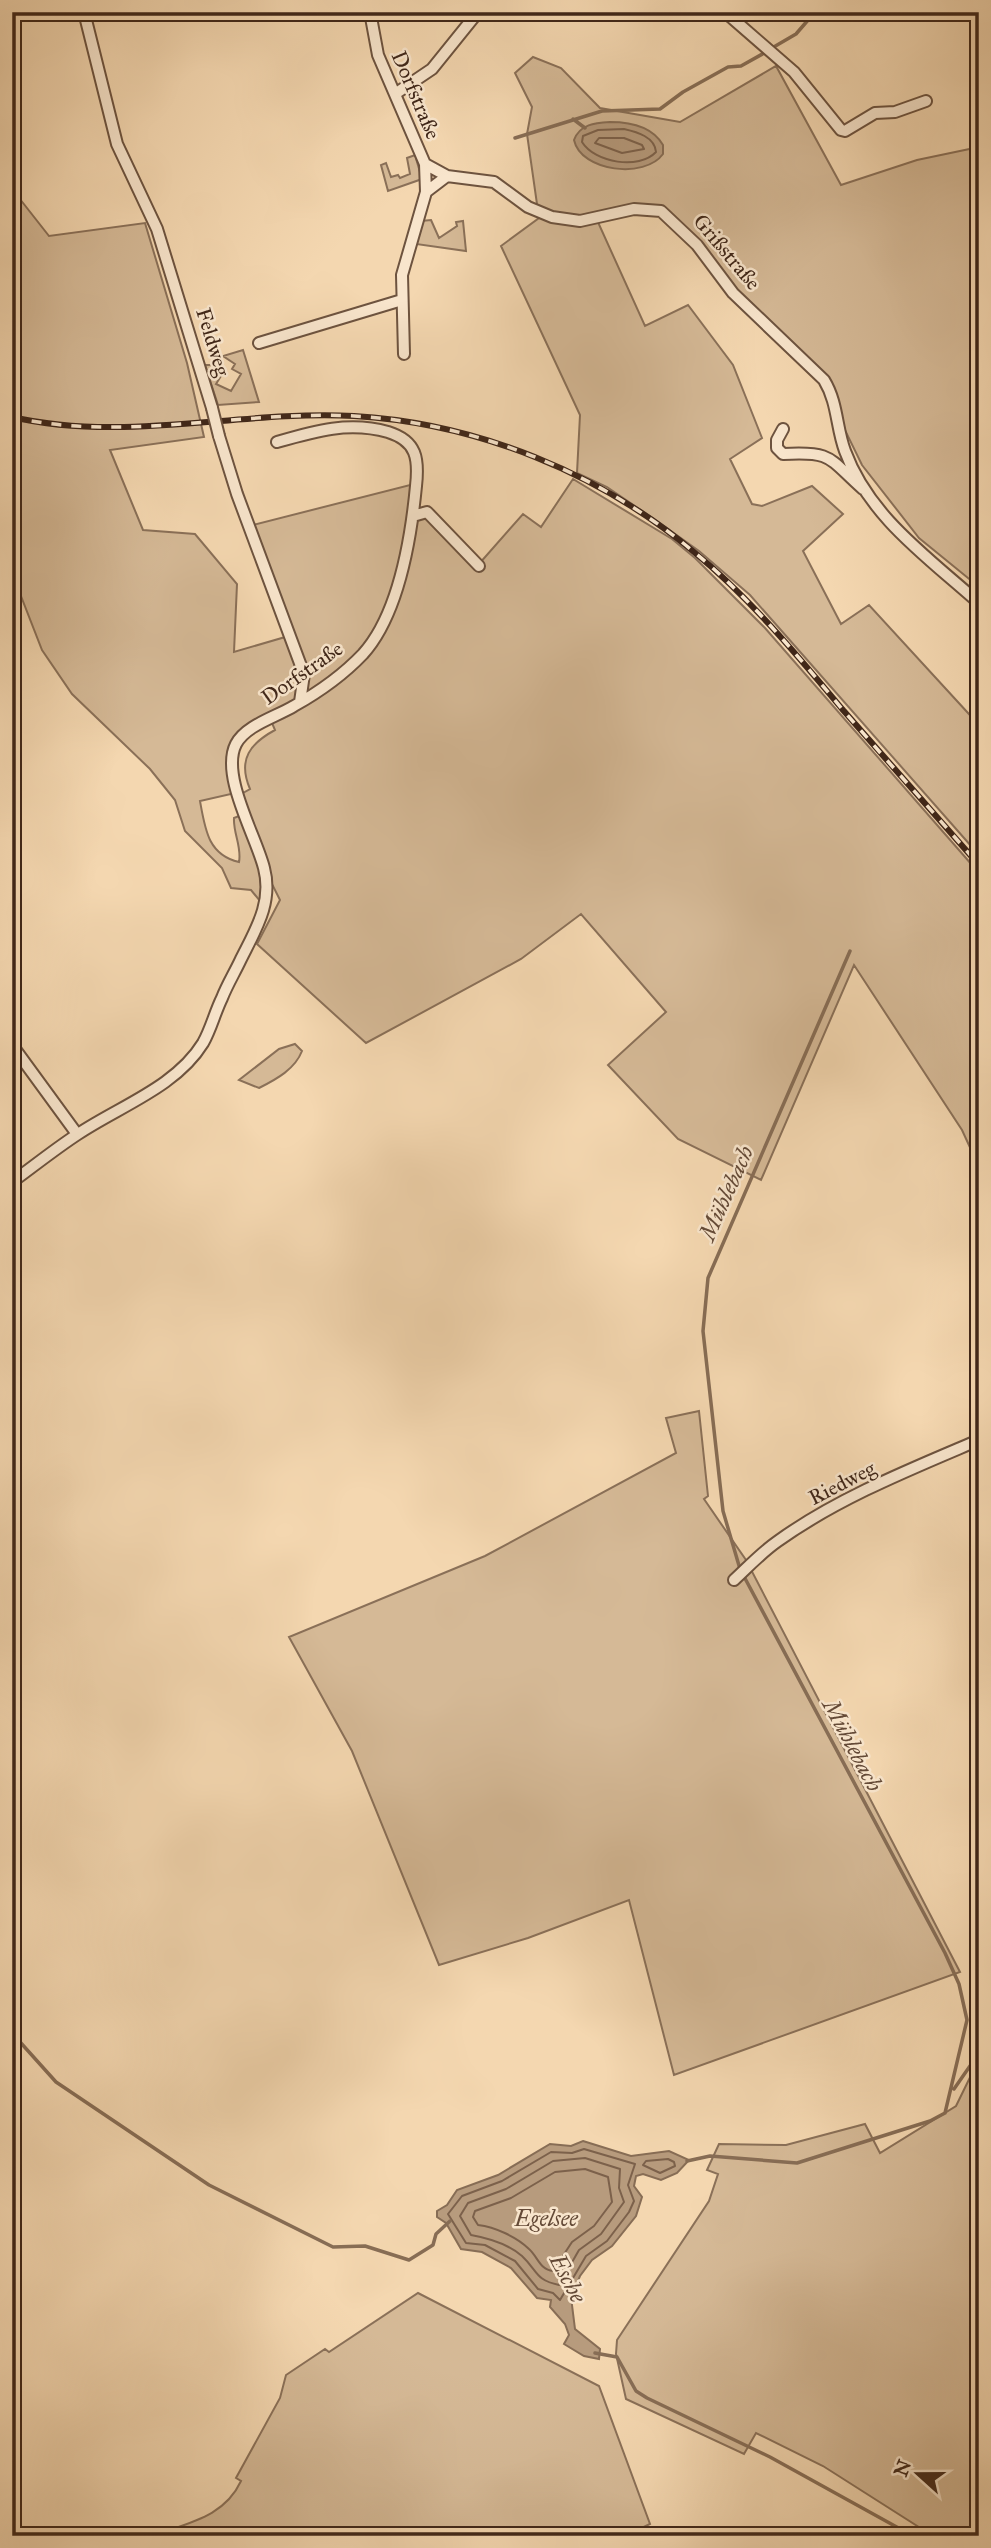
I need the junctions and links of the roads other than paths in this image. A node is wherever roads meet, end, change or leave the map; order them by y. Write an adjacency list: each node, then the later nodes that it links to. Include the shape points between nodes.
1 (84, 12): 19 (street, Feldweg, bridge, via 117,144 157,229 237,494)
2 (370, 12): 5 (street, Dorfstraße, via 377,55)
3 (478, 12): 5 (street, via 432,69)
4 (725, 12): 6 (street, via 808,87 841,130 875,113 895,112)
5 (395, 94): 7 (street, Dorfstraße)
6 (926, 101)
7 (425, 164): 8 (street, Grißstraße); 9 (street, Dorfstraße)
8 (447, 176): 9 (street); 15 (street, Grißstraße, via 494,182 528,207 552,217 580,221 651,208 675,222 733,293 824,380 832,393 845,451)
9 (426, 192): 10 (street, Dorfstraße, via 402,275)
10 (402, 300): 11 (street); 12 (street, Dorfstraße)
11 (259, 343)
12 (404, 354)
13 (783, 429): 15 (street, Grißstraße, via 776,448 783,454 811,452 830,457)
14 (277, 442): 16 (street, Dorfstraße, via 344,427 410,441 418,471)
15 (869, 495): 18 (street, Grißstraße, via 916,549)
16 (413, 516): 17 (street, via 427,512); 20 (street, Dorfstraße, via 401,576 373,640)
17 (479, 566)
18 (977, 599)
19 (304, 683): 20 (street); 21 (street, Feldweg)
20 (322, 688): 21 (street, Dorfstraße)
21 (300, 702): 23 (street, Dorfstraße, via 244,732 235,746 233,765 240,801 258,842 266,897 264,913 204,1042 172,1077)
22 (12, 1045): 23 (street)
23 (77, 1134): 24 (street)
24 (12, 1182)
25 (979, 1440): 26 (street, Riedweg, via 802,1525)
26 (740, 1575)

